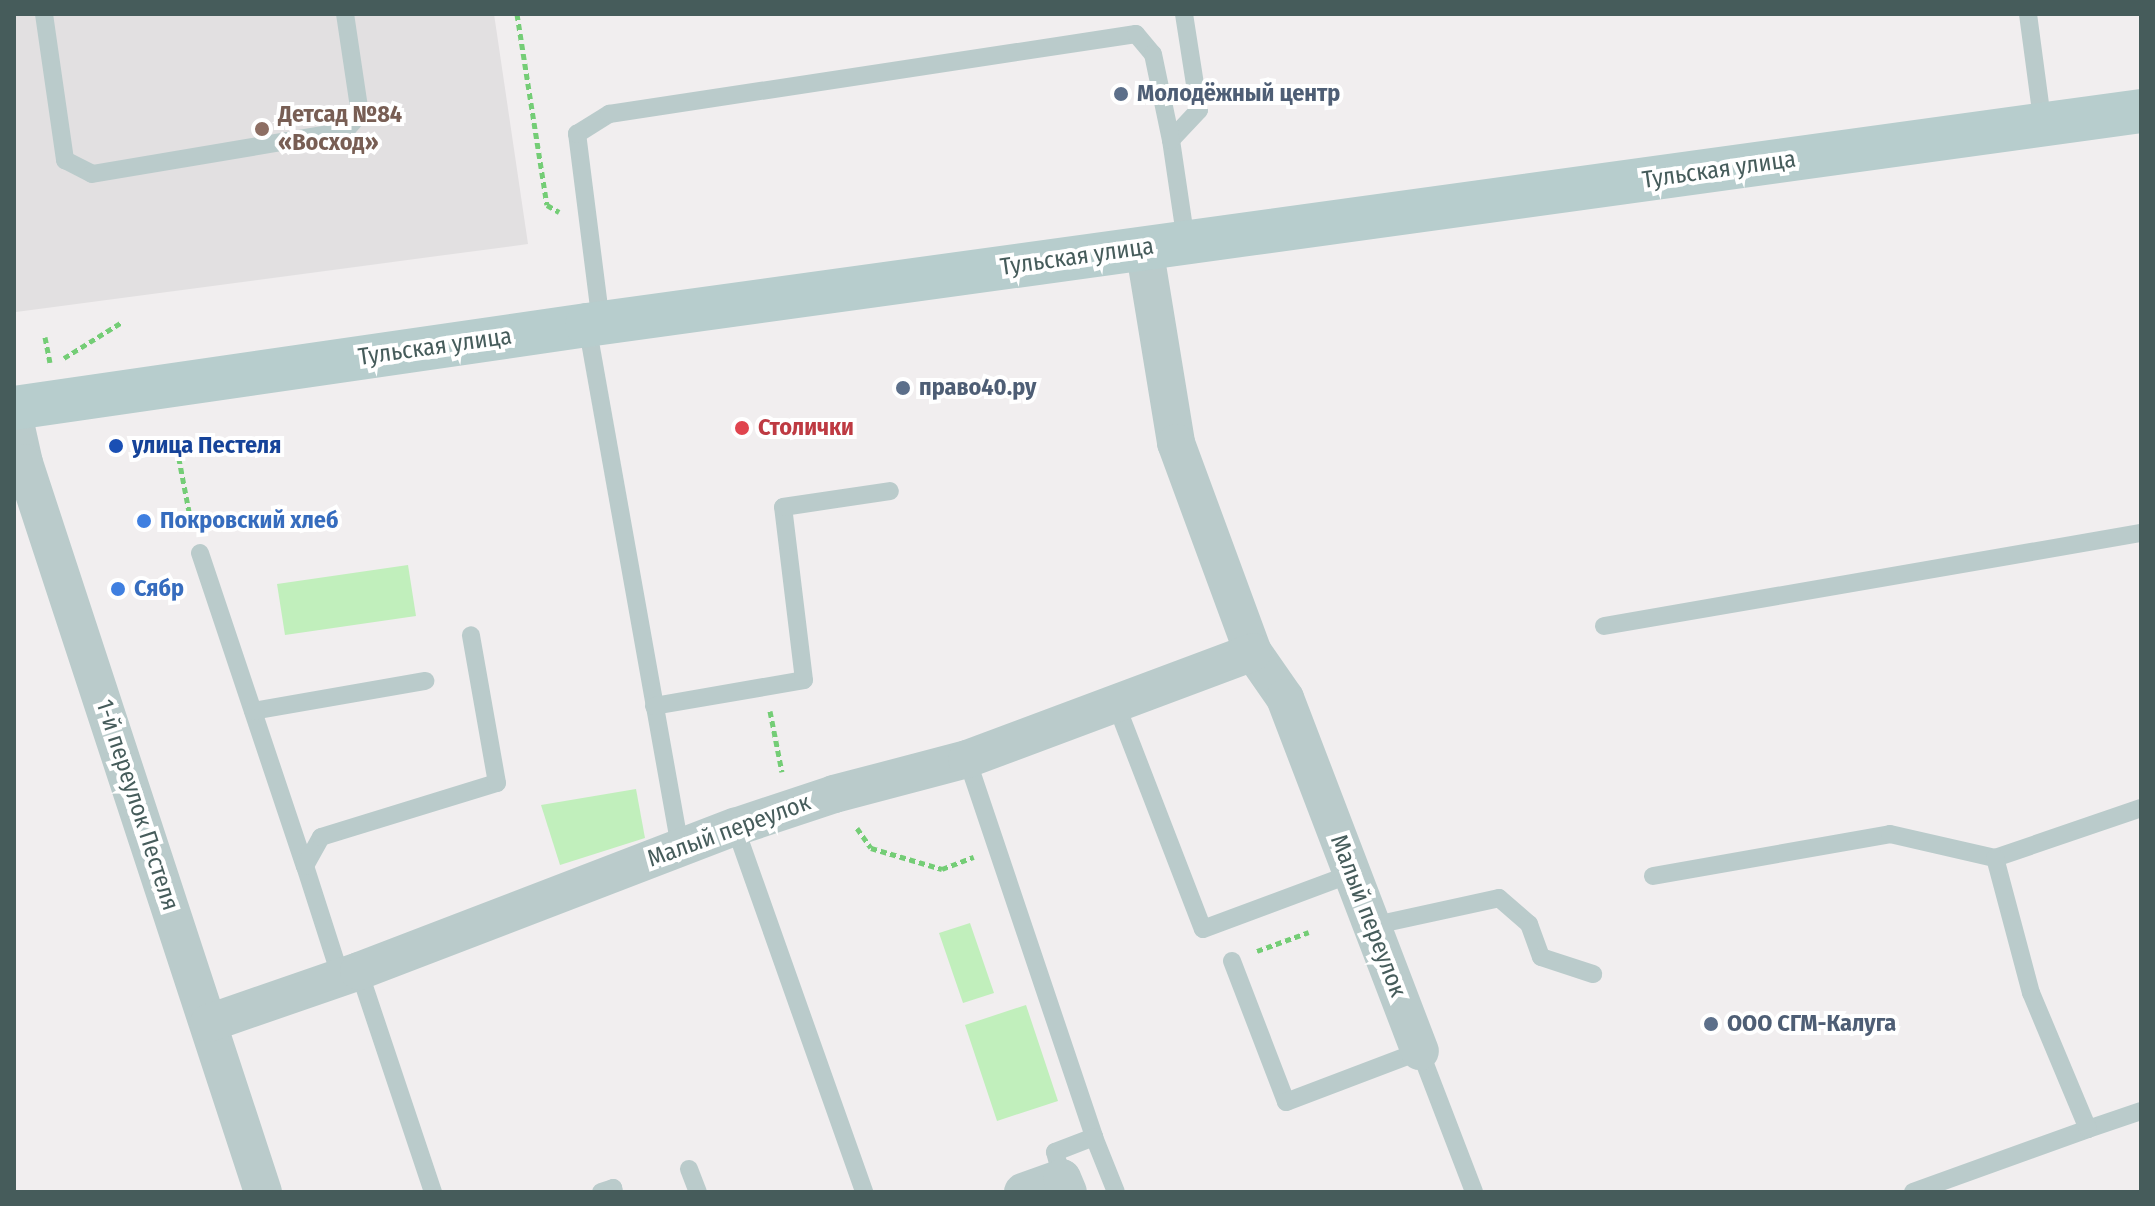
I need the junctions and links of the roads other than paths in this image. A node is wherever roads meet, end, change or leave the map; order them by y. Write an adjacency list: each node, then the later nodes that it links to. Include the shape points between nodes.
1 (44, 14): 2 (lane, via 65,160 92,174 345,131 360,114)
2 (345, 14)
3 (1184, 14): 7 (lane, via 1199,110)
4 (2028, 14): 6 (lane)
5 (2141, 111): 6 (main road, Тульская улица)
6 (2043, 126): 8 (main road, Тульская улица)
7 (1171, 140): 8 (lane); 9 (lane, via 1153,54 1136,34 609,114 577,134 591,231)
8 (1165, 245): 9 (main road, Тульская улица); 17 (street, Малый переулок, via 1176,443)
9 (594, 324): 10 (main road, Тульская улица); 20 (lane)
10 (14, 408)
11 (14, 418): 34 (street, 1-й переулок Пестеля, via 24,463)
12 (890, 491): 20 (lane, via 783,507 804,680)
13 (2141, 533): 15 (lane)
14 (200, 553): 21 (lane)
15 (1604, 626)
16 (471, 635): 27 (lane, via 497,783 321,837)
17 (1253, 652): 19 (street, Малый переулок); 28 (street, Малый переулок, via 1285,698)
18 (425, 681): 21 (lane)
19 (1116, 704): 22 (street, Малый переулок); 28 (lane, via 1203,929)
20 (654, 706): 25 (lane)
21 (253, 711): 27 (lane)
22 (967, 759): 24 (street, Малый переулок); 38 (lane)
23 (2141, 808): 26 (lane)
24 (735, 827): 25 (street, Малый переулок); 46 (lane)
25 (680, 847): 32 (street, Малый переулок)
26 (1995, 858): 29 (lane, via 1890,834); 37 (lane, via 2031,993)
27 (305, 866): 32 (lane)
28 (1351, 874): 30 (street, Малый переулок)
29 (1653, 876)
30 (1371, 926): 33 (lane, via 1499,898 1529,924 1541,957); 35 (street, Малый переулок)
31 (1232, 961): 35 (lane, via 1286,1102)
32 (350, 974): 34 (street, Малый переулок); 42 (lane)
33 (1593, 974)
34 (209, 1023): 41 (street, 1-й переулок Пестеля)
35 (1420, 1051): 49 (lane)
36 (2141, 1111): 37 (lane)
37 (2088, 1129): 50 (lane)
38 (1094, 1137): 40 (lane, via 1055,1152); 48 (lane)
39 (689, 1169): 45 (lane)
40 (1065, 1185): 47 (street)
41 (263, 1192)
42 (433, 1192)
43 (601, 1192): 44 (lane)
44 (614, 1192)
45 (698, 1192)
46 (864, 1192)
47 (1023, 1192)
48 (1116, 1192)
49 (1474, 1192)
50 (1913, 1192)

